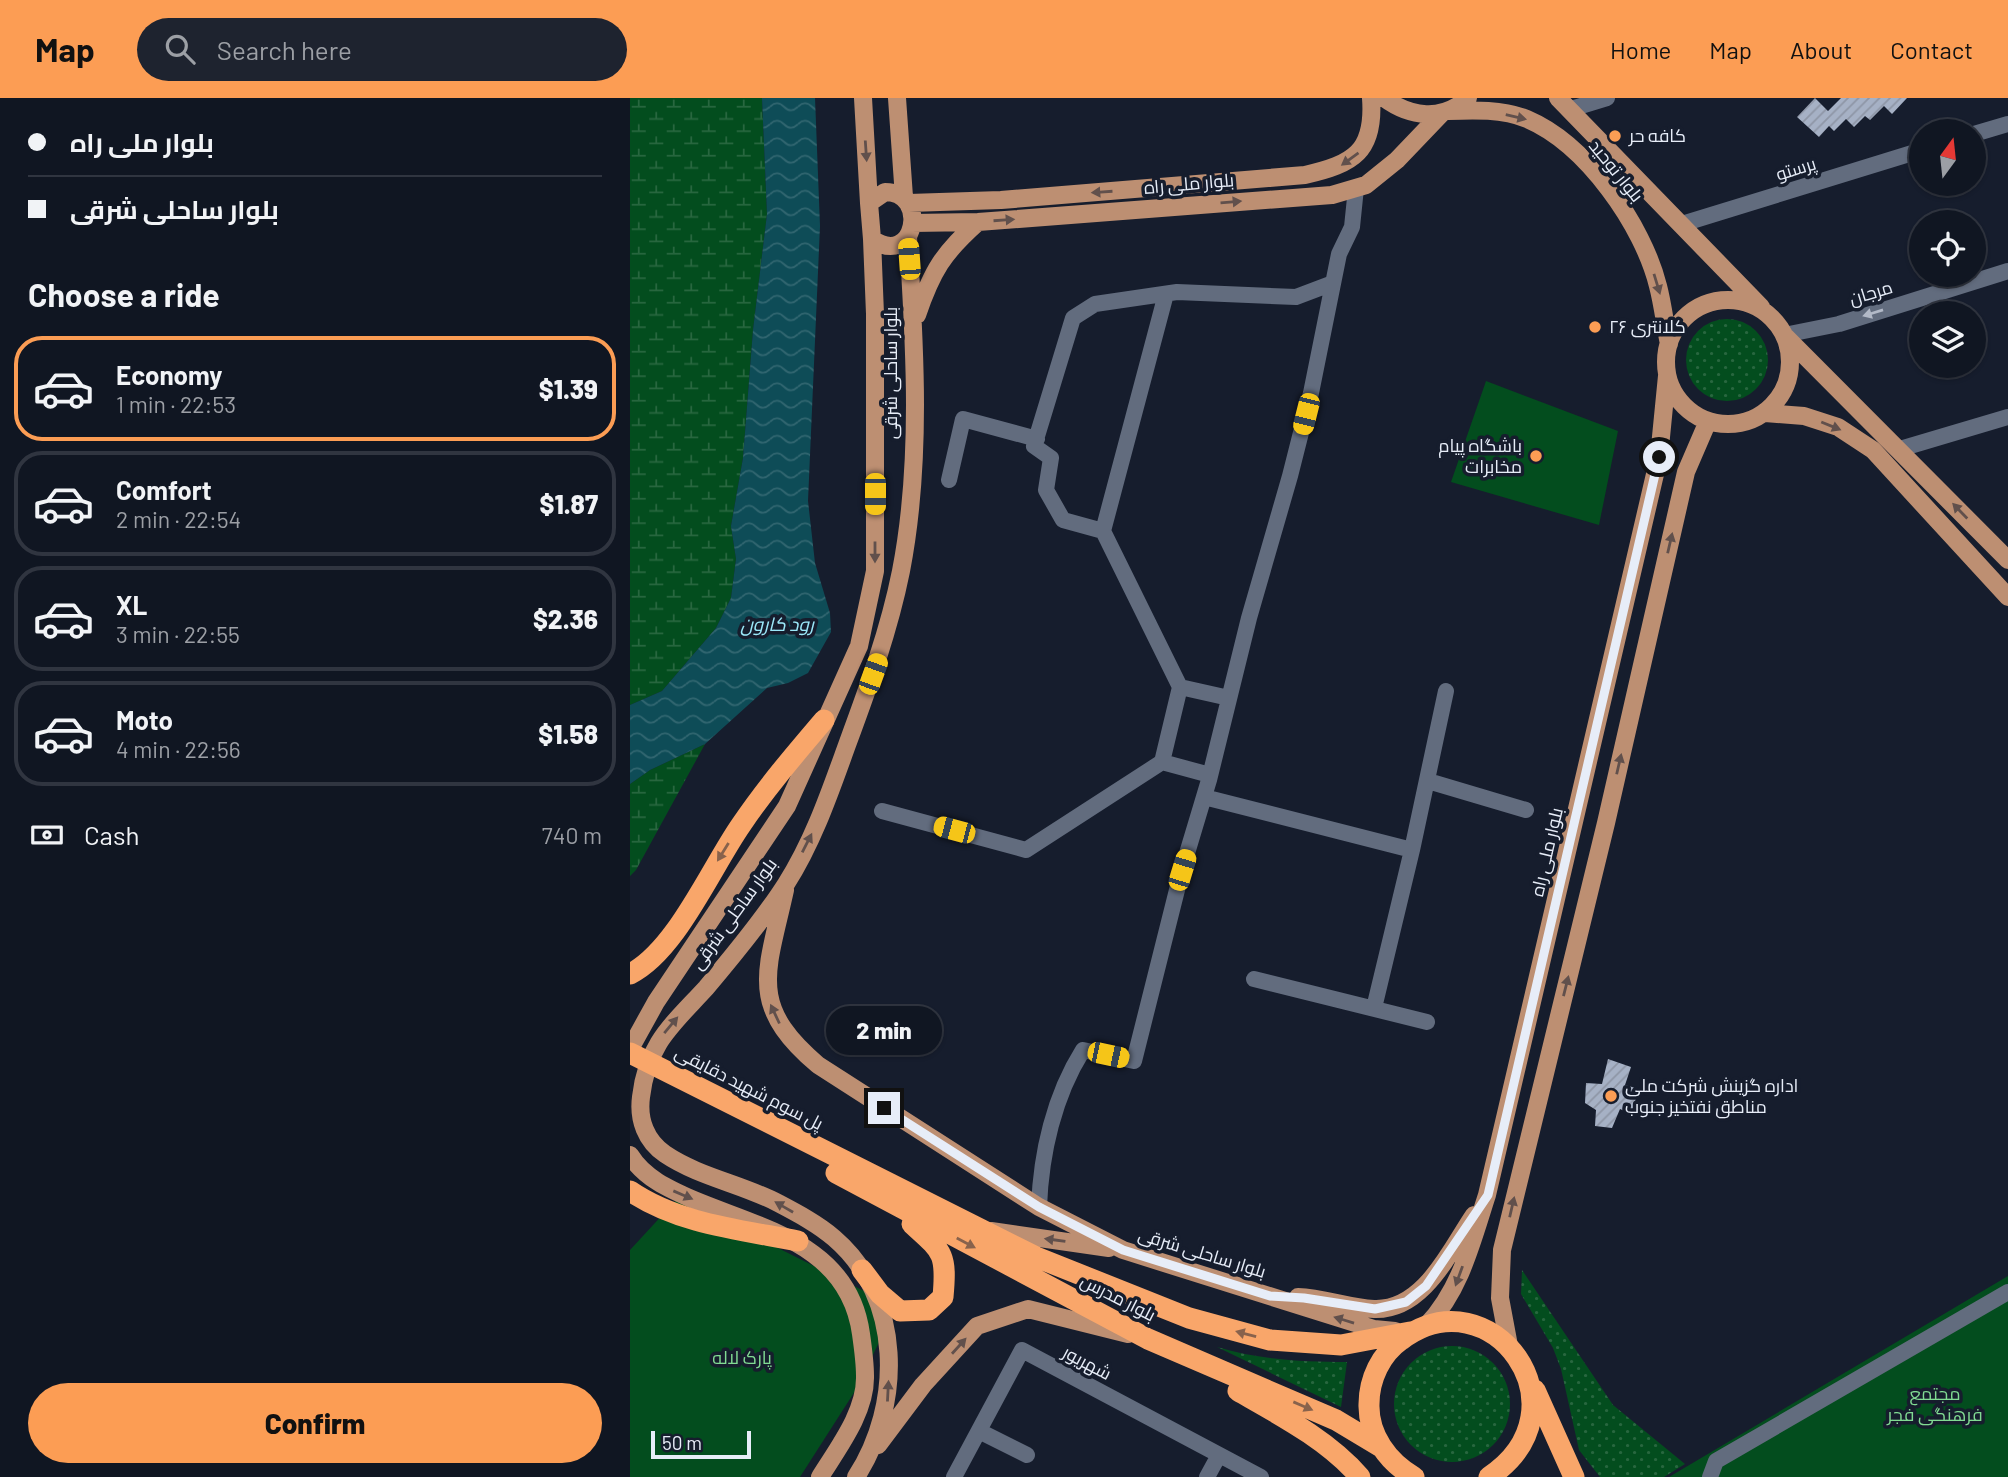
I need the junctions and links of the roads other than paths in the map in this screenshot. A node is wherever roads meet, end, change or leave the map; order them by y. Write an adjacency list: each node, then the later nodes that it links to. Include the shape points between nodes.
1 (863, 98): 15 (main road, one-way to 15)
2 (897, 98): 13 (main road)
3 (1371, 98): 14 (main road, بلوار ملی راه, one-way to 14, via 1369,135 1356,155 1338,167 1305,175)
4 (1384, 98): 8 (main road, بلوار توحید, via 1419,115)
5 (1468, 98): 8 (main road, بلوار ملی راه)
6 (1607, 98): 7 (street)
7 (1564, 104): 18 (main road, بلوار توحید)
8 (1444, 112): 12 (main road, بلوار ملی راه, via 1397,160); 27 (main road, بلوار توحید, one-way to 27, via 1486,110 1526,119 1570,146 1602,181 1636,230 1658,285)
9 (2008, 124): 10 (street)
10 (1986, 130)
11 (1909, 154): 18 (street, پرستو)
12 (1356, 188): 17 (main road, بلوار ملی راه, one-way to 12, via 1332,195); 22 (street, via 1352,227 1339,254)
13 (906, 200): 14 (main road, بلوار ملی راه); 15 (main road, via 885,192); 19 (main road)
14 (937, 202): 16 (main road, via 932,212)
15 (869, 203): 20 (main road)
16 (936, 222): 17 (main road, بلوار ملی راه); 19 (main road, بلوار ملی راه)
17 (978, 222): 25 (main road, via 948,249 928,283)
18 (1682, 224): 24 (main road, بلوار توحید)
19 (910, 230): 20 (main road, via 899,245); 25 (main road, بلوار ساحلی شرقی)
20 (872, 239): 41 (main road, بلوار ساحلی شرقی, one-way to 41, via 875,570 859,646)
21 (2008, 271): 26 (street, مرجان, one-way to 26, via 1839,324)
22 (1333, 283): 23 (street, via 1296,297); 40 (street, via 1293,465)
23 (1166, 294): 32 (street, via 1095,304 1073,318); 35 (street)
24 (1766, 312): 26 (main road); 27 (main road, via 1725,299 1704,304 1685,316)
25 (914, 325): 51 (main road, بلوار ساحلی شرقی, one-way to 25, via 827,800 881,651 901,569 912,470)
26 (1784, 335): 29 (main road, via 1791,362 1788,382); 33 (main road)
27 (1669, 345): 28 (main road)
28 (1667, 376): 31 (main road, via 1676,396); 48 (main road, بلوار ملی راه, via 1659,457)
29 (1765, 413): 31 (main road, via 1727,424); 37 (main road, one-way to 37, via 1804,416 1838,427 1873,450)
30 (2008, 417): 33 (street)
31 (1708, 421): 49 (main road, one-way to 31, via 1686,472)
32 (1037, 439): 34 (street, via 963,419); 35 (street, via 1034,446 1051,458 1046,490 1063,520)
33 (1900, 449): 36 (main road, one-way to 33)
34 (949, 480)
35 (1103, 531): 38 (street)
36 (2008, 560)
37 (2008, 597)
38 (1180, 687): 40 (street); 42 (street)
39 (1446, 691): 44 (street)
40 (1229, 698): 43 (street)
41 (824, 720): 52 (highway, one-way to 52, via 740,825 670,939); 56 (main road, بلوار ساحلی شرقی, via 787,806 656,1002)
42 (1162, 762): 43 (street); 47 (street, via 1027,850)
43 (1210, 775): 45 (street)
44 (1428, 781): 46 (street); 50 (street)
45 (1204, 797): 50 (street); 63 (street, via 1134,1060 1083,1050 1065,1079 1041,1167)
46 (1526, 810)
47 (882, 811)
48 (1577, 816): 49 (main road); 61 (main road, بلوار ملی راه)
49 (1606, 823): 72 (main road, one-way to 49, via 1500,1298 1502,1250)
50 (1412, 850): 54 (street)
51 (786, 884): 63 (main road, بلوار ساحلی شرقی, one-way to 51, via 818,1065 792,1043 766,995); 67 (main road, بلوار ساحلی شرقی, one-way to 51, via 824,1231 776,1202 663,1153 643,1131 640,1102 646,1068 659,1040)
52 (633, 973)
53 (1254, 979): 54 (street)
54 (1374, 1008): 55 (street)
55 (1427, 1022)
56 (630, 1051): 59 (highway, پل سوم شهید دقایقی)
57 (630, 1068): 59 (highway)
58 (630, 1155): 65 (main road, one-way to 65, via 646,1174 670,1189)
59 (845, 1170): 62 (highway, بلوار مدرس); 64 (highway, بلوار مدرس)
60 (630, 1191): 65 (highway, via 686,1216)
61 (1488, 1195): 69 (main road, via 1426,1286 1406,1302 1375,1309); 70 (main road, بلوار ملی راه, one-way to 70, via 1457,1284 1446,1305)
62 (887, 1201): 67 (highway, via 941,1251 946,1271 943,1297 929,1310 900,1311); 71 (highway, بلوار مدرس, one-way to 71)
63 (1039, 1207): 66 (main road, بلوار ساحلی شرقی)
64 (979, 1229): 66 (main road, one-way to 64); 70 (highway, بلوار مدرس, one-way to 64, via 1341,1345 1270,1340 1189,1318 1035,1257)
65 (797, 1241): 79 (main road, via 832,1271 856,1306 866,1379 858,1408)
66 (1123, 1250): 69 (main road, بلوار ساحلی شرقی)
67 (862, 1270): 77 (main road, بلوار ساحلی شرقی, one-way to 67, via 887,1402 889,1352 880,1311)
68 (2008, 1292): 88 (street, via 1716,1461)
69 (1270, 1296): 70 (main road, بلوار ساحلی شرقی, one-way to 69, via 1374,1329)
70 (1419, 1329): 72 (highway, بلوار مدرس, via 1449,1322 1471,1324); 78 (highway, via 1393,1346 1371,1383 1370,1416)
71 (1148, 1339): 77 (main road, one-way to 71, via 923,1385 977,1326 1028,1309); 78 (highway, بلوار مدرس, one-way to 78, via 1336,1420); 84 (highway, via 1282,1416)
72 (1509, 1346): 73 (highway)
73 (1530, 1380): 86 (highway, via 1533,1399 1527,1436 1511,1460); 87 (highway)
74 (979, 1431): 75 (street); 76 (street, شهریور, via 1023,1350); 81 (street, شهریور)
75 (1027, 1455)
76 (1219, 1455): 82 (street); 83 (street, شهریور)
77 (870, 1456): 80 (main road, بلوار ساحلی شرقی)
78 (1391, 1462): 85 (highway, بلوار مدرس)
79 (820, 1477)
80 (856, 1477)
81 (954, 1477)
82 (1207, 1477)
83 (1261, 1477)
84 (1360, 1477)
85 (1414, 1477)
86 (1489, 1477)
87 (1574, 1477)
88 (1710, 1477)

